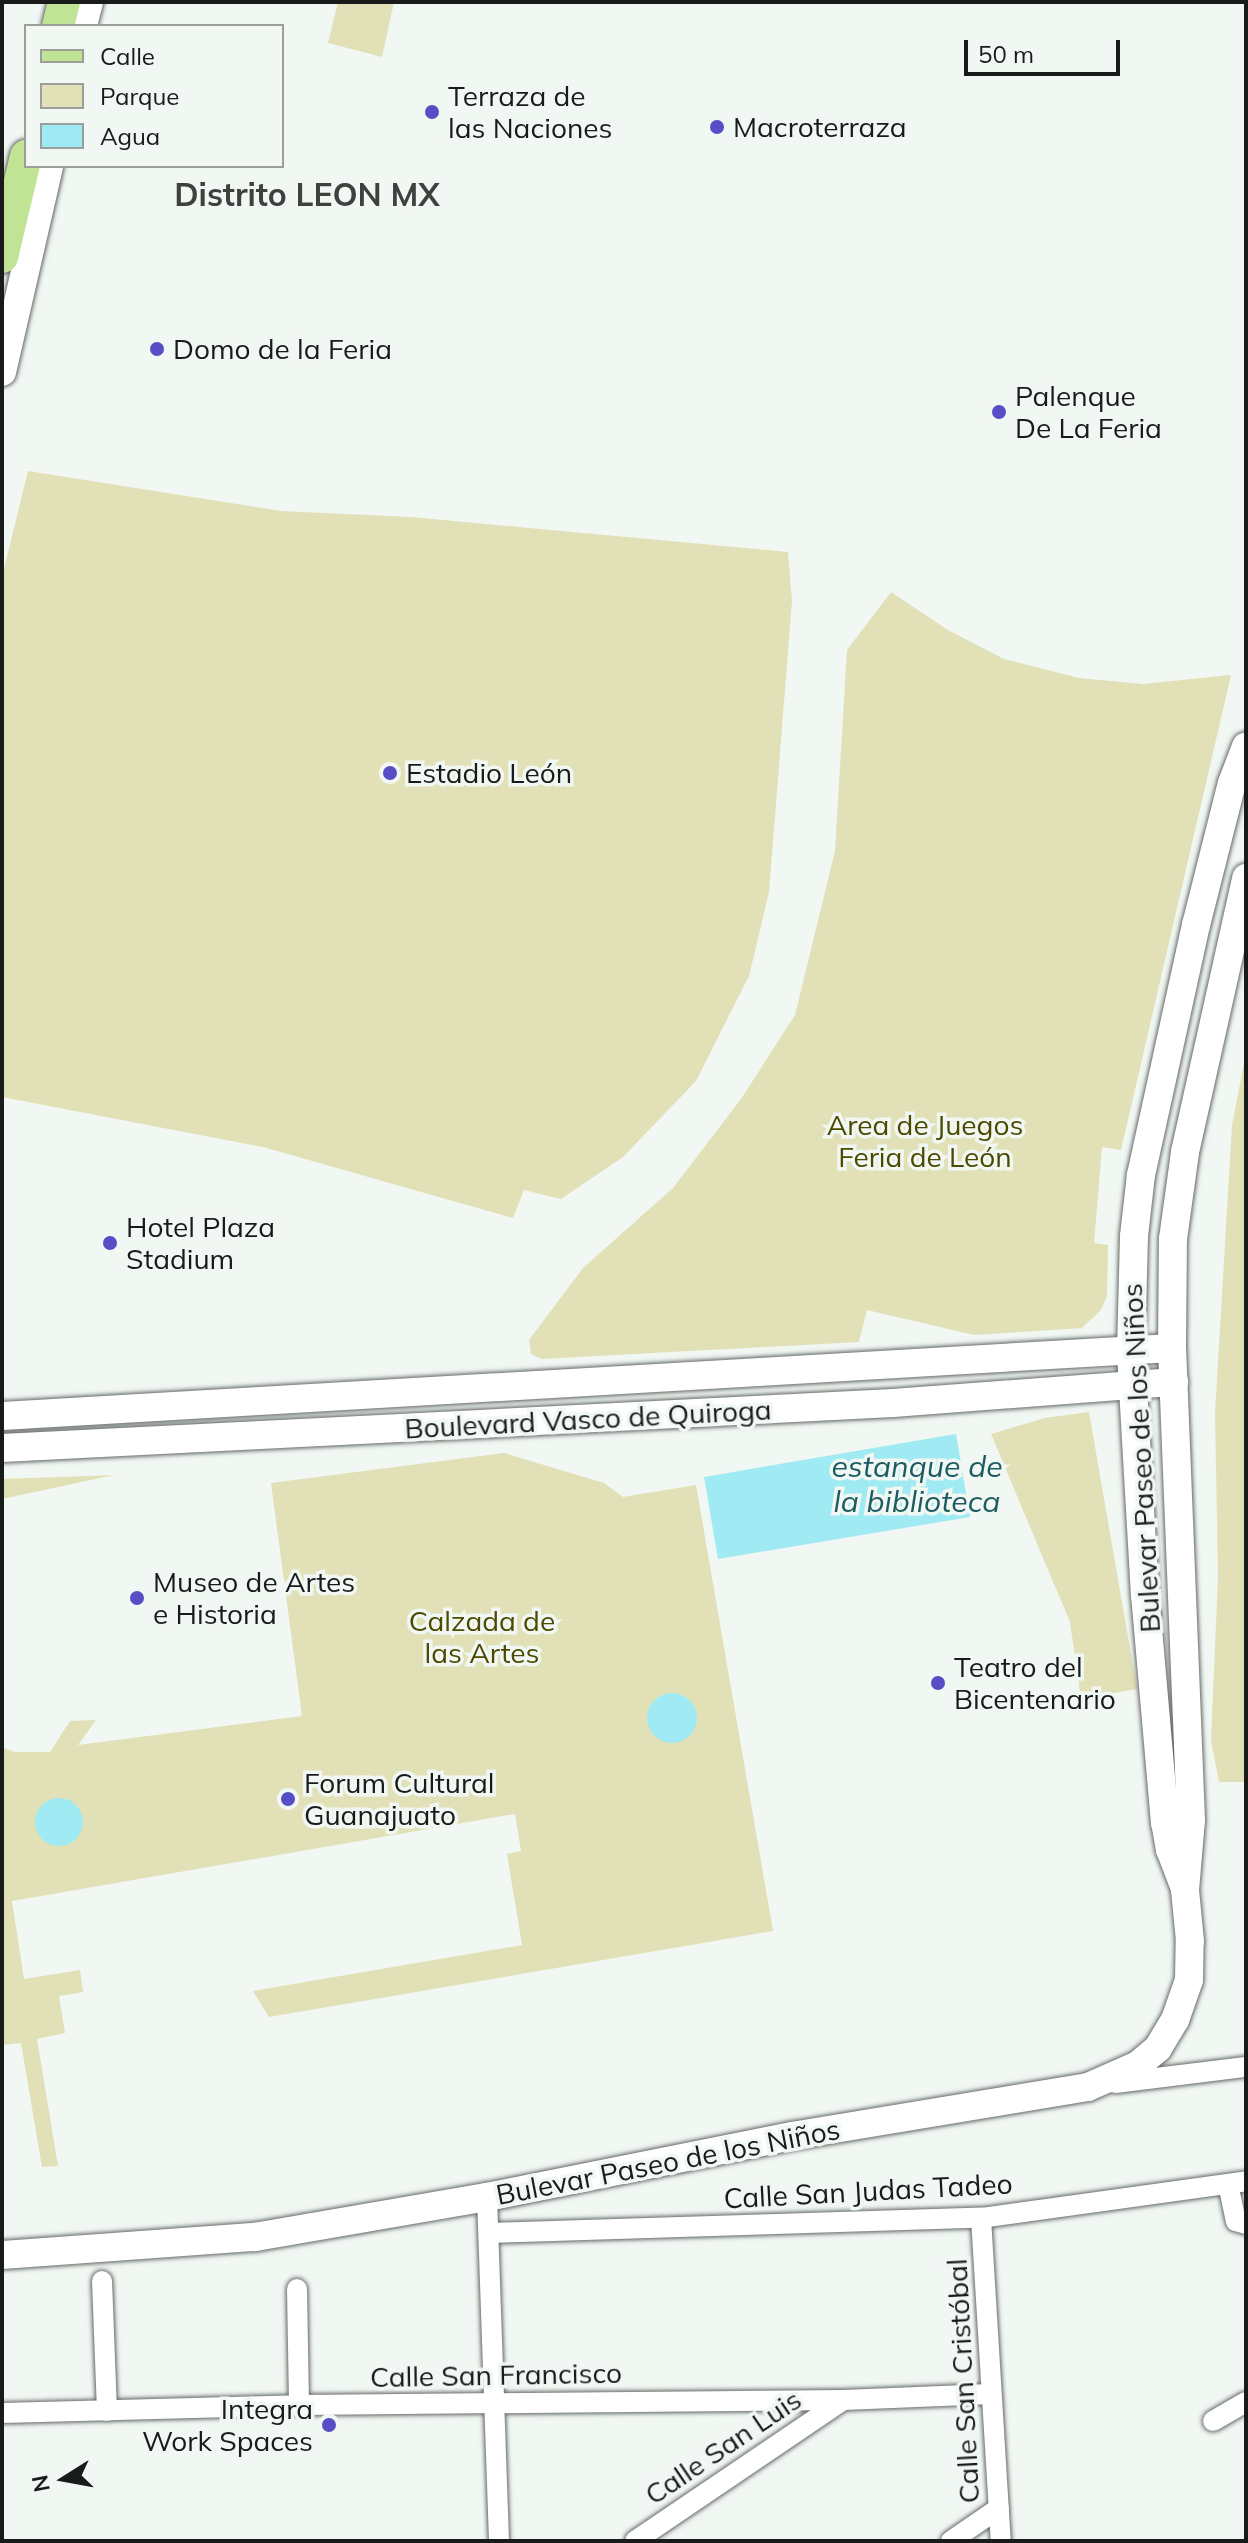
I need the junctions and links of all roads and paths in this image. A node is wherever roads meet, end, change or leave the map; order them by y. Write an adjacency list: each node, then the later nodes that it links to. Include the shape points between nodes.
1 (64, 2): 3 (main road)
2 (89, 2): 4 (street)
3 (58, 24)
4 (84, 24)
5 (24, 164): 7 (main road)
6 (49, 168): 8 (street)
7 (2, 257)
8 (2, 372)
9 (1246, 747): 12 (street, Bulevar Paseo de los Niños, via 1196,925 1141,1175)
10 (1246, 878): 11 (street, Bulevar Paseo de los Niños, via 1185,1152 1173,1239)
11 (1172, 1348): 12 (street, Boulevard Vasco de Quiroga); 13 (street, Bulevar Paseo de los Niños)
12 (1131, 1351): 14 (street, Bulevar Paseo de los Niños); 15 (street, Boulevard Vasco de Quiroga)
13 (1174, 1382): 14 (street, Boulevard Vasco de Quiroga); 17 (street, Bulevar Paseo de los Niños, via 1191,1820)
14 (1133, 1386): 16 (street, Boulevard Vasco de Quiroga); 17 (street, Bulevar Paseo de los Niños, via 1165,1823)
15 (2, 1416)
16 (2, 1448)
17 (1185, 1890): 19 (street, Bulevar Paseo de los Niños, via 1189,1980 1175,2020 1158,2048 1138,2065)
18 (1246, 2067): 19 (street)
19 (1088, 2087): 21 (street, Bulevar Paseo de los Niños, via 792,2136)
20 (1237, 2183): 22 (street, Calle San Judas Tadeo); 23 (street, via 1236,2221)
21 (487, 2197): 24 (street); 25 (street, Bulevar Paseo de los Niños, via 255,2237)
22 (981, 2218): 24 (street, Calle San Judas Tadeo); 28 (street, Calle San Cristóbal)
23 (1246, 2224)
24 (491, 2233): 31 (street)
25 (2, 2255)
26 (102, 2281): 33 (street)
27 (297, 2289): 32 (street)
28 (991, 2394): 29 (street, Calle San Francisco); 36 (street, Calle San Cristóbal)
29 (843, 2400): 31 (street, Calle San Francisco); 38 (street, Calle San Luis)
30 (1246, 2402): 35 (street)
31 (495, 2403): 32 (street, Calle San Francisco); 37 (street)
32 (299, 2405): 33 (street, Calle San Francisco)
33 (107, 2411): 34 (street, Calle San Francisco)
34 (2, 2413)
35 (1213, 2421)
36 (999, 2508): 39 (street); 40 (street, Calle San Cristóbal)
37 (499, 2541)
38 (635, 2541)
39 (951, 2541)
40 (1001, 2541)

